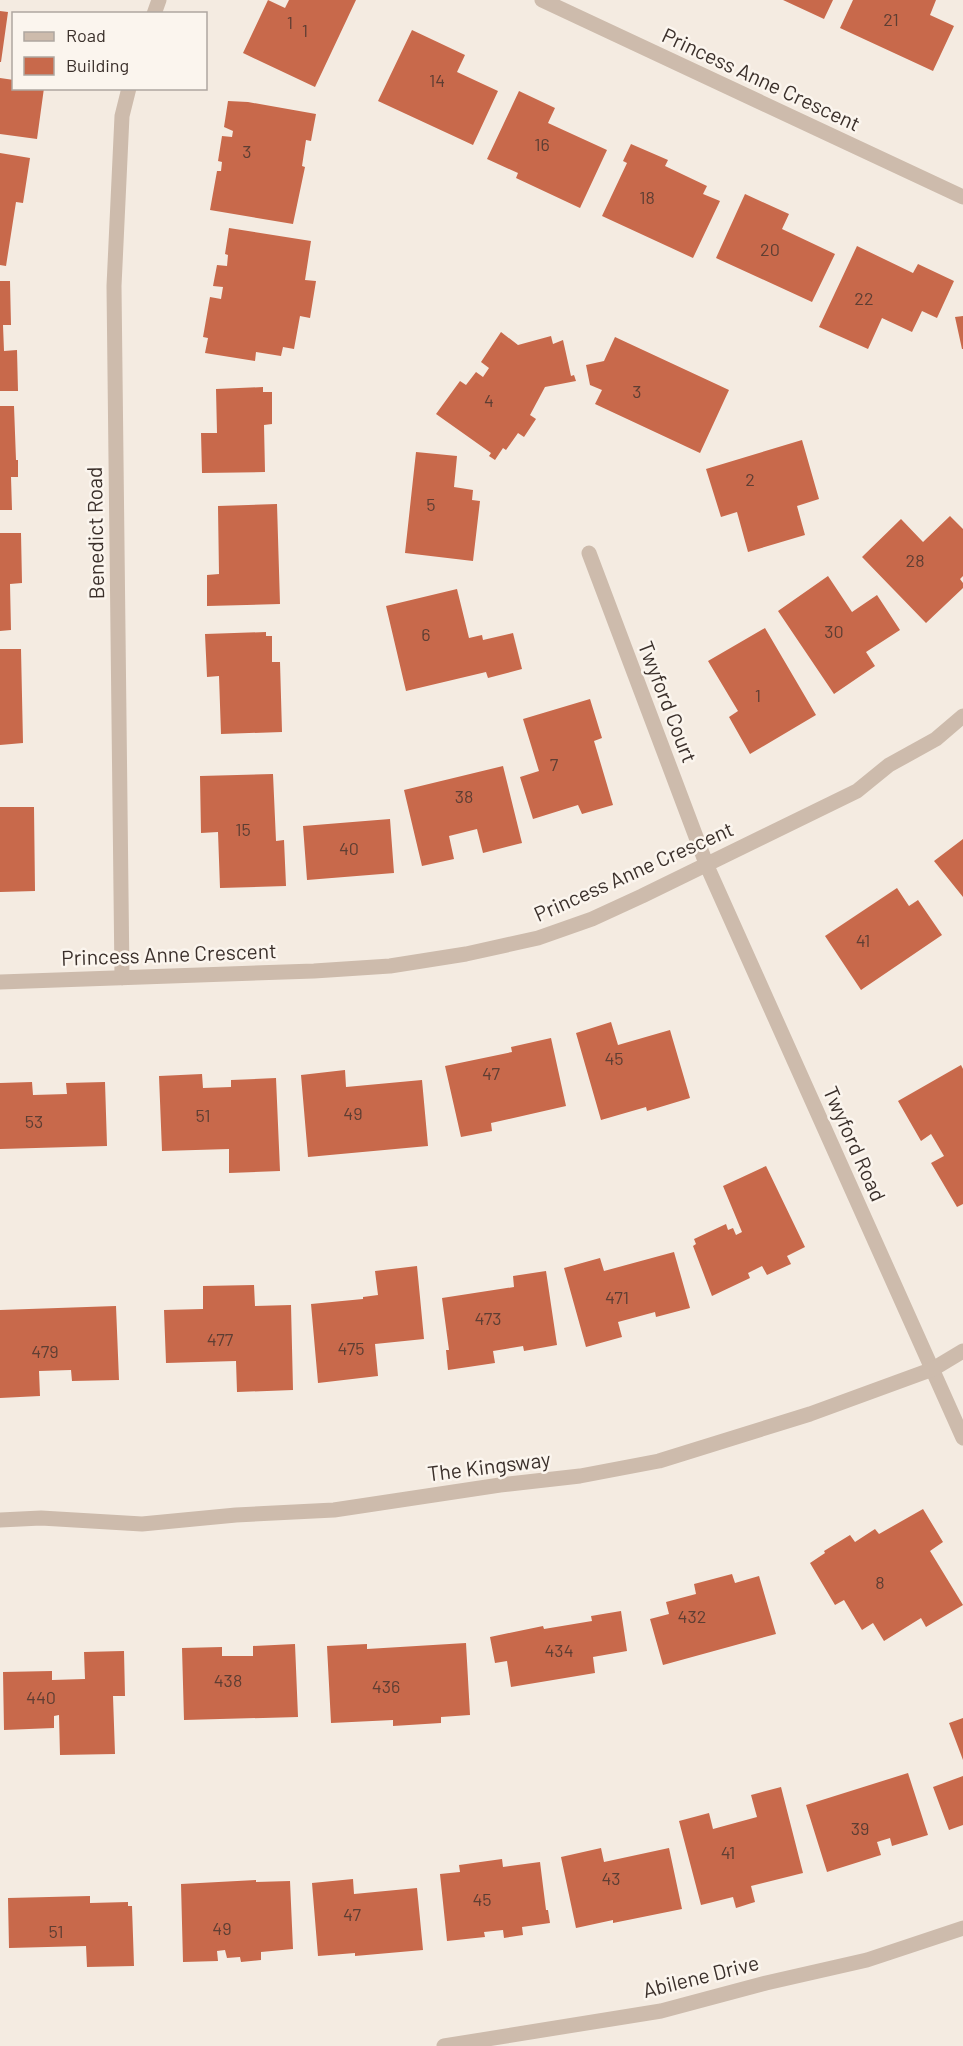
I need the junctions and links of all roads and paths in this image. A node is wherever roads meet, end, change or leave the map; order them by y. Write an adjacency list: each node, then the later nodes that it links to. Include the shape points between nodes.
1 (542, 0): 3 (street, Princess Anne Crescent)
2 (128, 90): 7 (street, Benedict Road, via 122,116 114,286)
3 (963, 197)
4 (589, 553): 6 (street, Twyford Court)
5 (963, 716): 6 (street, Princess Anne Crescent, via 936,739 889,765 857,791)
6 (707, 866): 7 (street, Princess Anne Crescent, via 538,938 466,954 390,966); 10 (street, Twyford Road)
7 (122, 978): 8 (street, Princess Anne Crescent)
8 (0, 982)
9 (963, 1351): 10 (street, The Kingsway)
10 (933, 1369): 11 (street, Twyford Road); 12 (street, The Kingsway, via 810,1414 659,1461 580,1476 334,1510 142,1524 41,1518)
11 (963, 1438)
12 (0, 1520)
13 (963, 1928): 14 (street, Abilene Drive, via 867,1960 662,2011)
14 (444, 2046)

